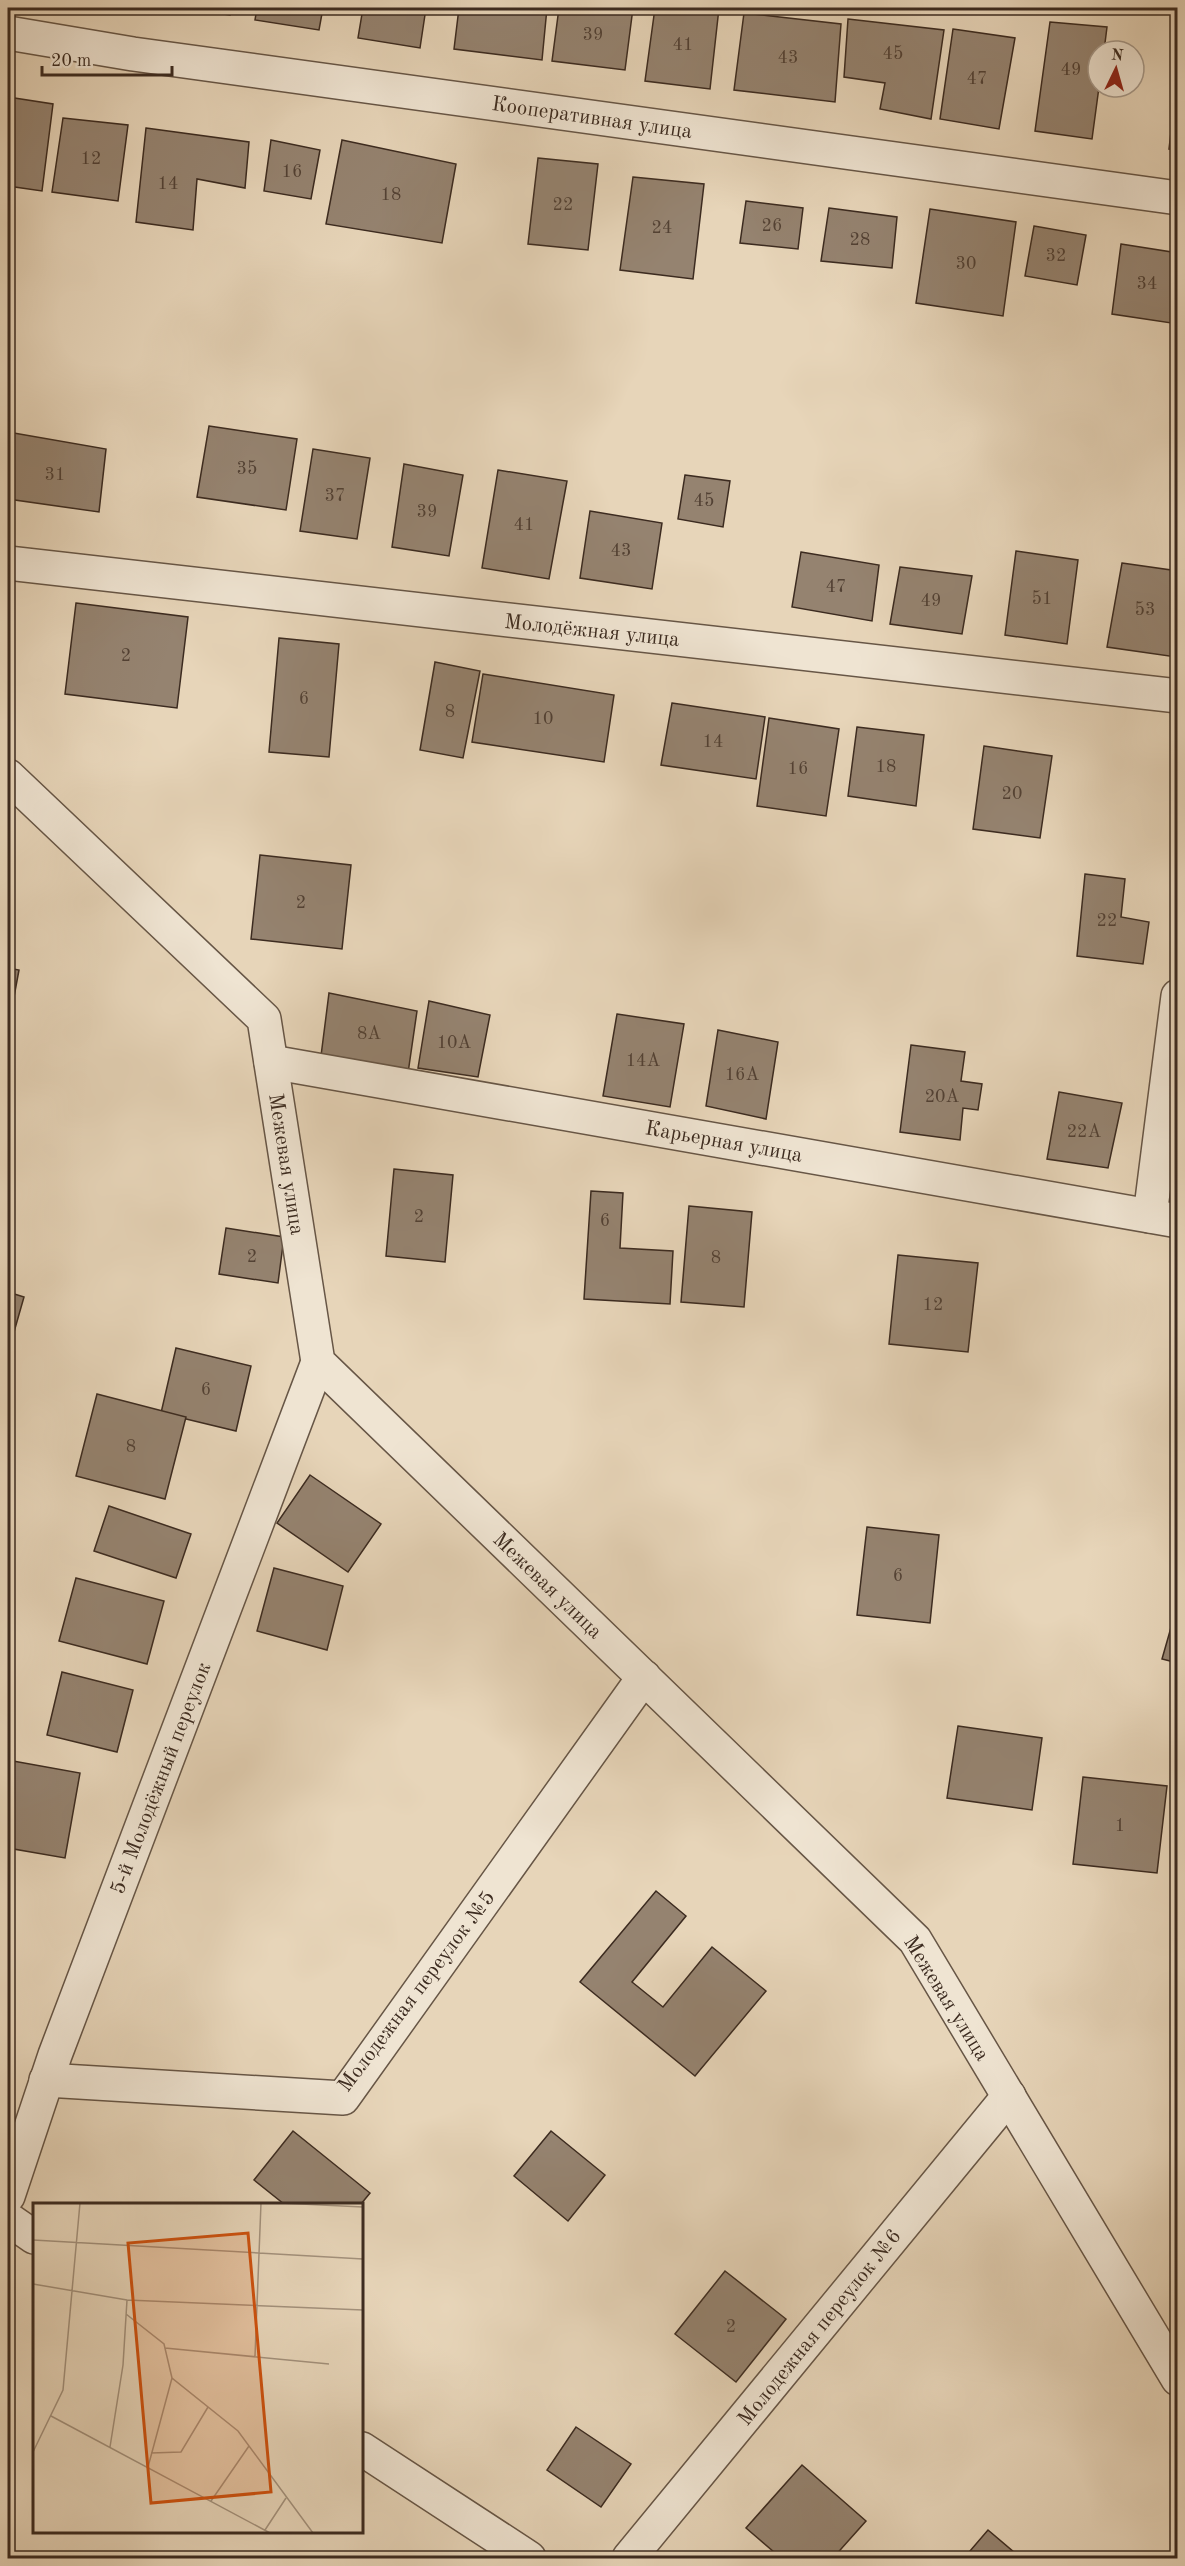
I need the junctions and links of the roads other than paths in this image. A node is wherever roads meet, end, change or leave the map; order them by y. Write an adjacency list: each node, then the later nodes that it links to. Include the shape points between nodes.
1 (8, 33): 2 (street, Кооперативная улица, via 133,54)
2 (1178, 198)
3 (8, 563): 4 (street, Молодёжная улица)
4 (1178, 696)
5 (8, 776): 7 (street, Межевая улица, via 264,1020)
6 (1178, 996): 8 (street)
7 (271, 1062): 8 (street, Карьерная улица); 9 (street, Межевая улица)
8 (1164, 1219)
9 (318, 1362): 10 (street, Межевая улица); 11 (street, 5-й Молодёжный переулок)
10 (644, 1677): 11 (street, Молодежная переулок №5, via 343,2098); 12 (street, Межевая улица, via 915,1940)
11 (46, 2080): 13 (street, 5-й Молодёжный переулок)
12 (1009, 2096): 16 (street, Межевая улица); 19 (street, Молодежная переулок №6)
13 (8, 2196)
14 (8, 2219): 15 (street)
15 (33, 2236)
16 (1178, 2379)
17 (363, 2451): 18 (street)
18 (529, 2559)
19 (629, 2559)

